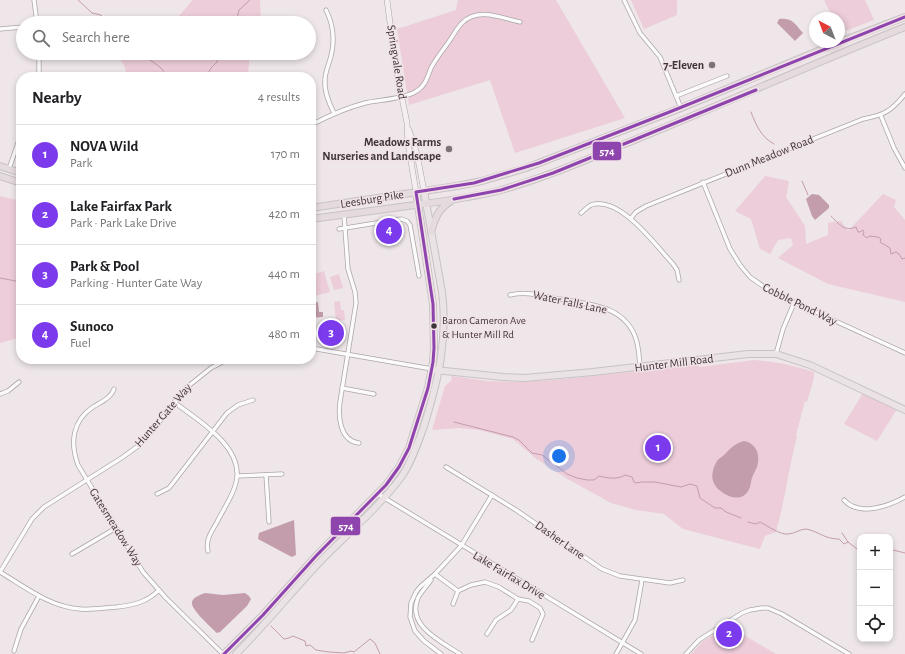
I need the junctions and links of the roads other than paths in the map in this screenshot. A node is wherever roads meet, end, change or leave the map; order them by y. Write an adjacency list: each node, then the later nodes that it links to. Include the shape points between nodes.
1 (34, 0): 5 (street)
2 (387, 0): 16 (main road, Springvale Road)
3 (624, 0): 15 (street, via 640,33 660,58)
4 (326, 10): 18 (street, via 332,24 333,40 325,74 325,86)
5 (36, 16)
6 (905, 17): 17 (highway, Leesburg Pike)
7 (520, 22): 16 (street, via 484,14 469,18 459,26 434,62 422,87 413,94)
8 (905, 27): 32 (highway, Leesburg Pike, via 553,173 501,190)
9 (16, 28): 10 (street)
10 (0, 29)
11 (39, 60): 12 (street)
12 (39, 72)
13 (727, 76): 15 (street)
14 (905, 94): 19 (street, Dunn Meadow Road)
15 (676, 96): 17 (street)
16 (402, 97): 18 (street, via 362,104); 21 (main road, Springvale Road)
17 (681, 108): 30 (highway, Leesburg Pike, via 526,168 482,181)
18 (334, 113): 20 (street)
19 (881, 116): 24 (street); 29 (street, Dunn Meadow Road, via 863,119)
20 (316, 122)
21 (407, 123): 30 (main road, Springvale Road); 31 (main road, Springvale Road)
22 (16, 149): 25 (street)
23 (0, 166): 25 (highway)
24 (905, 168)
25 (9, 169): 26 (highway)
26 (16, 171)
27 (0, 176): 28 (highway)
28 (16, 181)
29 (703, 182): 39 (street, Dunn Meadow Road, via 646,206); 46 (street, Cobble Pond Way, via 730,249 740,265 758,283)
30 (424, 191): 31 (highway, Leesburg Pike); 33 (main road)
31 (416, 192): 34 (main road); 35 (highway, Leesburg Pike)
32 (454, 199): 33 (highway, Leesburg Pike); 42 (highway, via 437,213)
33 (427, 204): 34 (highway, Leesburg Pike); 42 (main road)
34 (418, 205): 37 (highway, Leesburg Pike); 53 (main road, via 433,304)
35 (316, 207)
36 (582, 213): 39 (street, via 588,207 599,204 613,207)
37 (344, 215): 38 (highway, Leesburg Pike); 40 (street)
38 (316, 218)
39 (631, 218): 44 (street, via 673,264)
40 (345, 228): 41 (street); 43 (street, via 406,221 410,225); 50 (street, via 348,269 356,304)
41 (339, 229)
42 (431, 232): 54 (main road, via 444,306 444,332)
43 (419, 276)
44 (679, 280)
45 (510, 296): 52 (street, Water Falls Lane, via 525,293 596,305 610,310 622,317 634,333)
46 (794, 303): 48 (street, Cobble Pond Way); 49 (street)
47 (316, 349): 50 (street)
48 (905, 353)
49 (776, 354): 52 (main road, Hunter Mill Road, via 748,354); 62 (main road, Hunter Mill Road, via 810,365)
50 (348, 355): 53 (street); 57 (street)
51 (219, 364): 61 (street, Hunter Gate Way, via 202,374)
52 (640, 366): 54 (main road, Hunter Mill Road, via 524,378)
53 (432, 369): 54 (main road, Hunter Mill Road); 71 (main road, via 409,448 393,476)
54 (439, 370): 74 (main road, via 428,414 414,453 403,474)
55 (19, 382): 58 (street)
56 (114, 388): 69 (street, Gatesmeadow Way, via 110,395 84,415 75,431 72,443 74,455)
57 (342, 388): 59 (street); 64 (street, via 339,415 342,429 348,439)
58 (0, 394)
59 (374, 394)
60 (253, 400): 63 (street, via 232,409)
61 (174, 402): 63 (street); 69 (street, Hunter Gate Way, via 138,446)
62 (905, 410)
63 (212, 432): 68 (street, via 230,451); 70 (street, via 168,488)
64 (359, 443)
65 (446, 467): 72 (street, Dasher Lane)
66 (282, 474): 67 (street)
67 (266, 475): 68 (street); 76 (street)
68 (237, 476): 79 (street, via 232,494 208,539)
69 (86, 480): 77 (street, Gatesmeadow Way); 81 (street, Hunter Gate Way, via 44,507 32,519)
70 (157, 494)
71 (378, 494): 74 (street, Lake Fairfax Drive); 96 (main road)
72 (492, 495): 78 (street); 83 (street, Dasher Lane, via 594,565 620,576)
73 (905, 497): 75 (street, via 884,506 868,508 854,507)
74 (384, 498): 78 (street, Lake Fairfax Drive); 97 (main road)
75 (844, 500)
76 (269, 522)
77 (116, 528): 80 (street); 85 (street, Gatesmeadow Way, via 143,572)
78 (462, 546): 82 (street); 93 (street, Lake Fairfax Drive)
79 (208, 551)
80 (72, 554)
81 (0, 572): 87 (street)
82 (435, 574): 86 (street); 91 (street, via 418,599 416,612 422,627); 94 (street, via 416,592 410,610 414,631)
83 (642, 580): 84 (street, Dasher Lane, via 670,583); 93 (street, via 635,620)
84 (683, 580)
85 (159, 590): 87 (street, via 149,599 137,604 94,610 64,606); 96 (street, Gatesmeadow Way)
86 (458, 591): 88 (street, via 485,582); 89 (street)
87 (39, 596): 95 (street, via 21,629)
88 (518, 599): 90 (street, via 511,610 496,620); 92 (street, via 529,601 540,608 543,614)
89 (453, 604)
90 (487, 634)
91 (438, 640): 94 (street); 99 (street)
92 (532, 640)
93 (622, 642): 100 (street); 101 (street, Lake Fairfax Drive)
94 (432, 648): 98 (street)
95 (14, 651)
96 (223, 654)
97 (236, 654)
98 (441, 654)
99 (460, 654)
100 (616, 654)
101 (641, 654)
102 (686, 654): 103 (street, via 698,640 742,613 762,608 782,614)
103 (849, 654)

